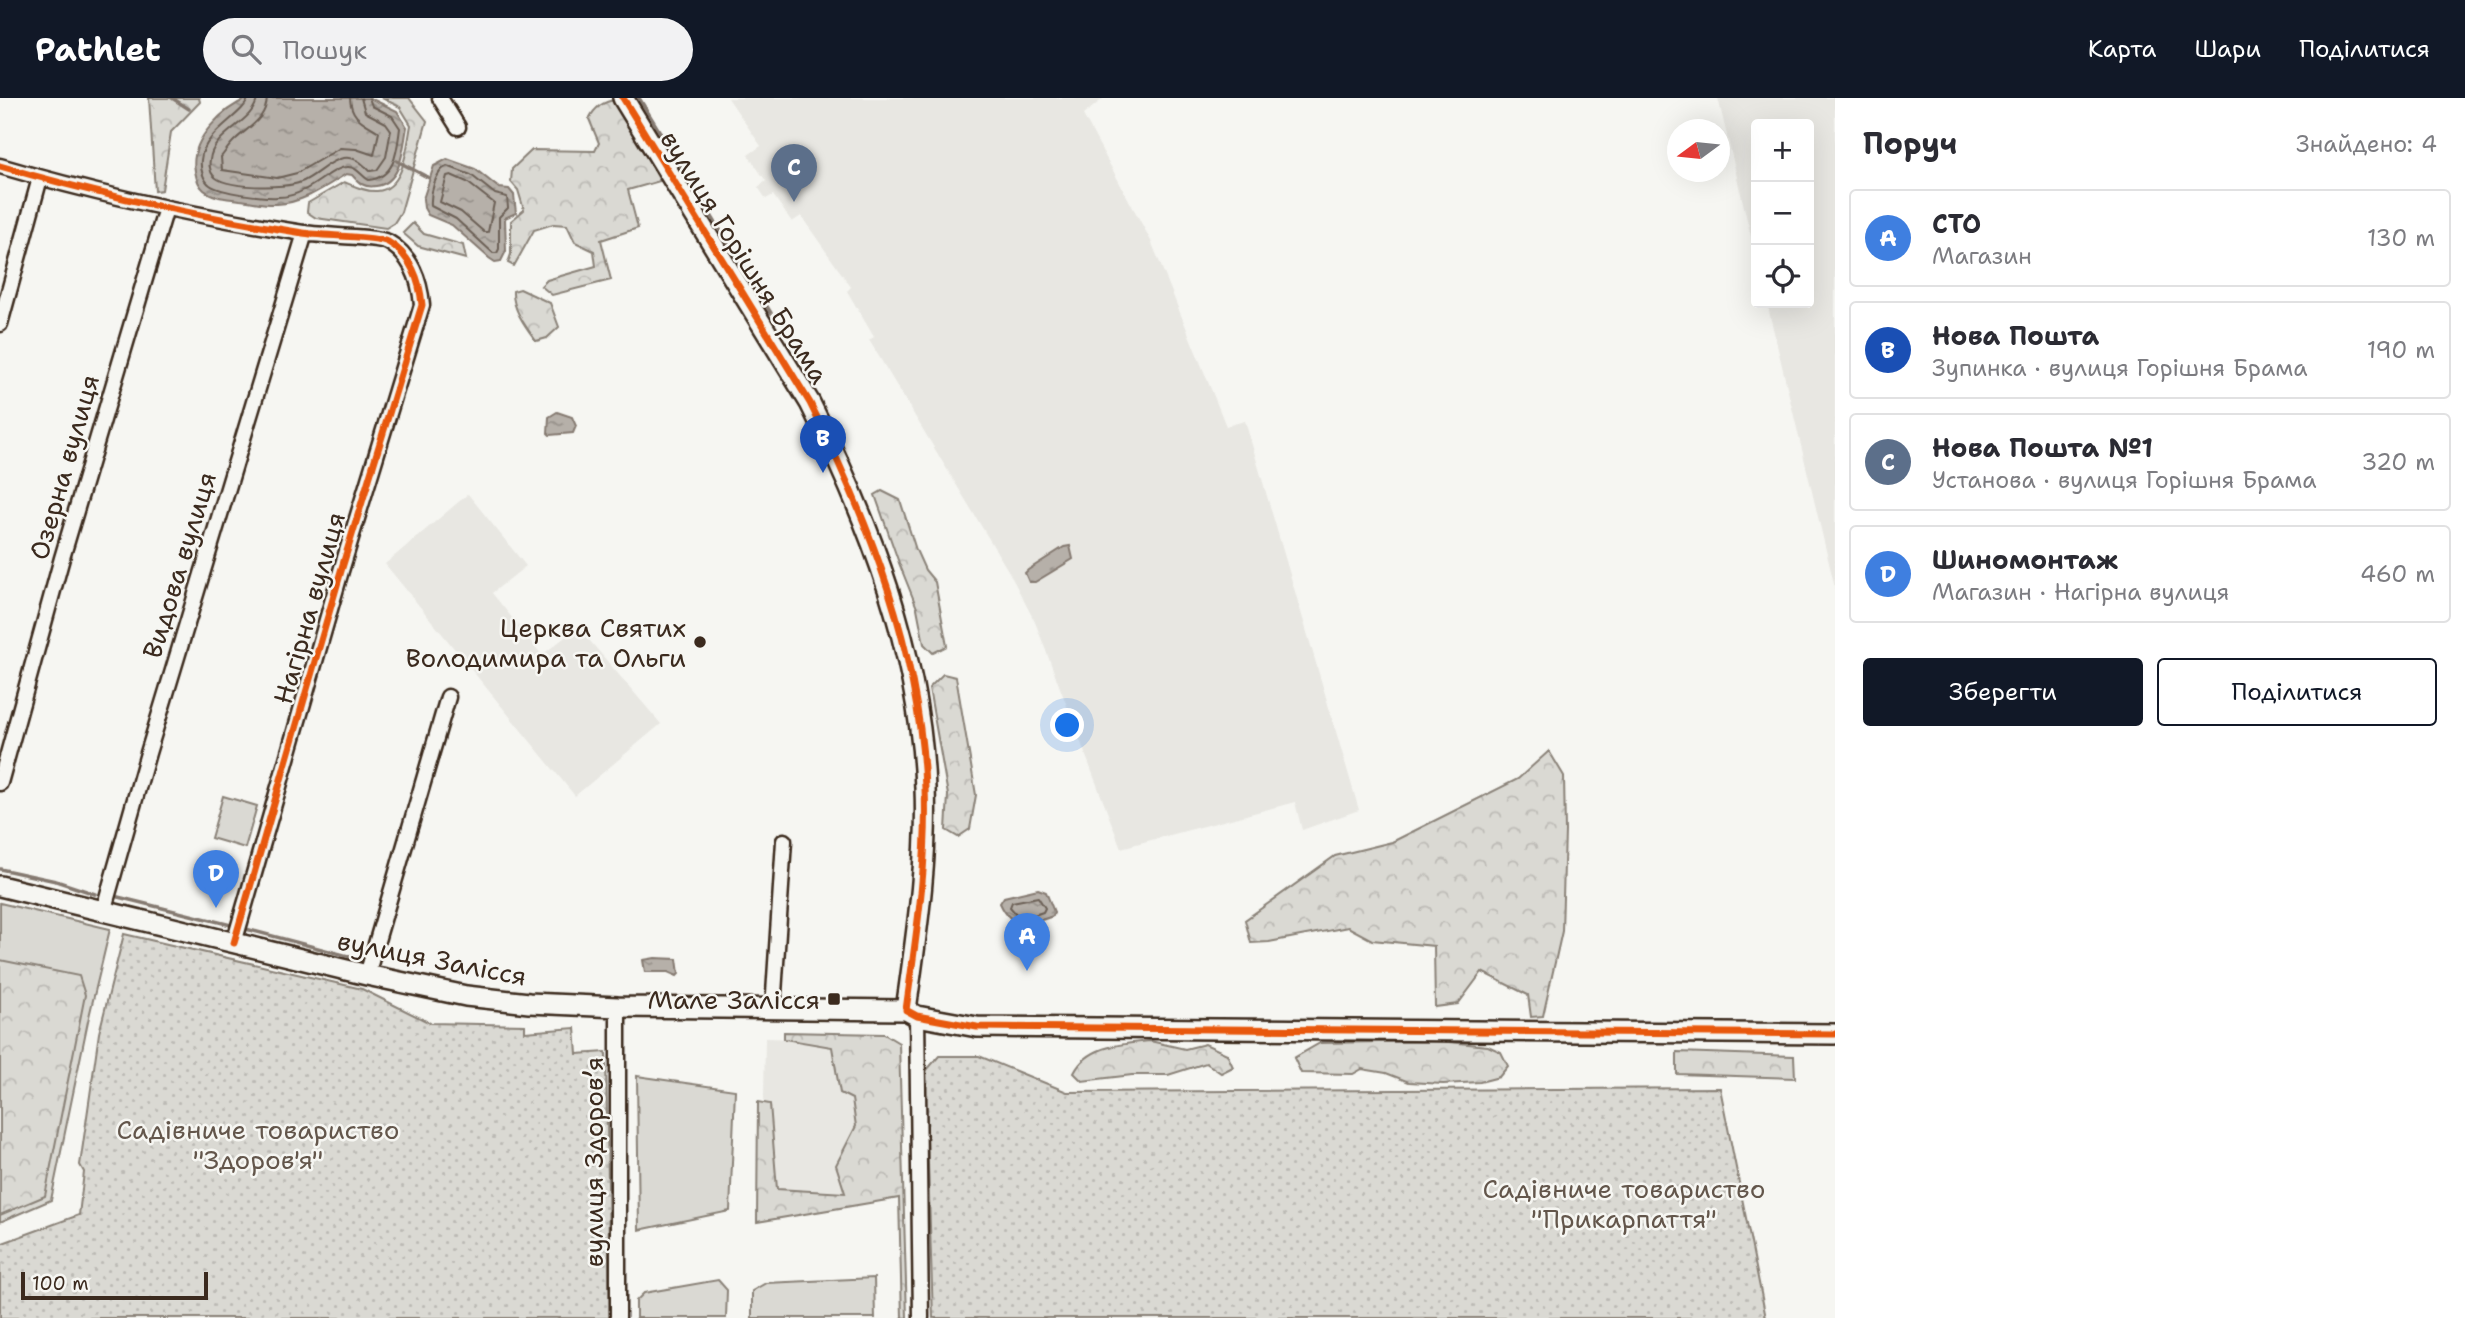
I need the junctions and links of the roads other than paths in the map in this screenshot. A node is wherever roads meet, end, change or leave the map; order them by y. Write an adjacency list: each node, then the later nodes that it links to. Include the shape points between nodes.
1 (440, 98): 3 (street)
2 (623, 98): 18 (main road, вулиця Горішня Брама, via 810,402 850,486 892,603 916,698 925,789)
3 (457, 127)
4 (0, 166): 5 (street)
5 (40, 178): 6 (street); 8 (street)
6 (166, 208): 7 (street); 10 (street, Озерна вулиця)
7 (305, 233): 13 (street, Видова вулиця); 14 (street, Нагірна вулиця, via 386,241 402,254 420,285 422,305)
8 (0, 324)
9 (448, 697): 15 (street)
10 (0, 783)
11 (784, 841): 17 (street)
12 (0, 886): 13 (main road, вулиця Залісся)
13 (103, 912): 14 (main road, вулиця Залісся)
14 (234, 943): 15 (main road, вулиця Залісся)
15 (368, 975): 16 (main road, вулиця Залісся, via 466,996)
16 (618, 1007): 17 (main road, вулиця Залісся); 20 (street, вулиця Здоровʼя)
17 (773, 1009): 18 (main road, вулиця Залісся)
18 (911, 1013): 19 (main road, вулиця Залісся, via 977,1027); 21 (street)
19 (1835, 1034)
20 (618, 1318)
21 (921, 1318)

